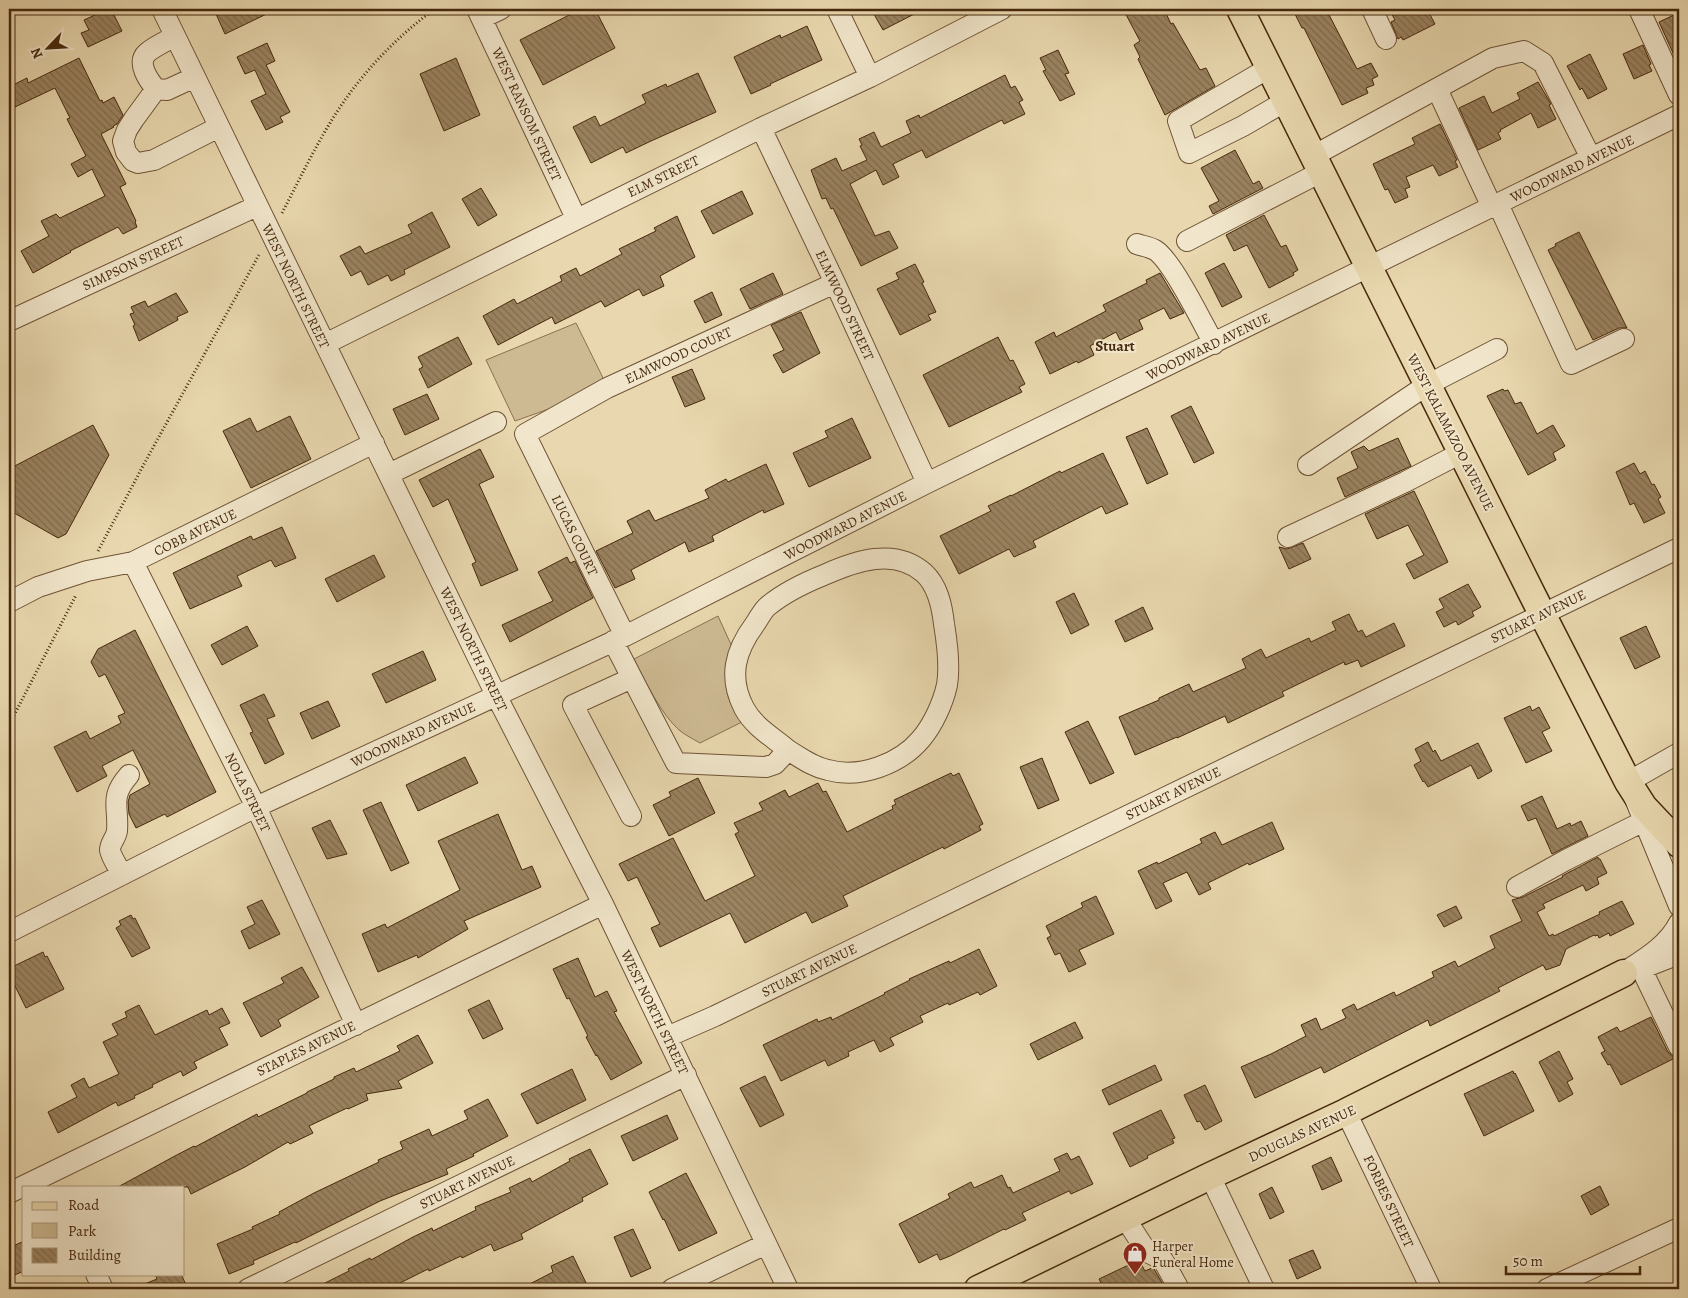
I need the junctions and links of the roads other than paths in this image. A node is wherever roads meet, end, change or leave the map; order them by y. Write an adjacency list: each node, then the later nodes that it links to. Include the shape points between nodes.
1 (162, 9): 9 (street, WEST NORTH STREET)
2 (501, 9): 8 (street)
3 (837, 9): 13 (street)
4 (1002, 9): 13 (street, ELM STREET)
5 (1240, 9): 11 (main road, WEST KALAMAZOO AVENUE)
6 (1372, 9): 10 (street)
7 (1639, 9): 16 (street)
8 (479, 13): 25 (street, WEST RANSOM STREET)
9 (175, 36): 12 (street, WEST NORTH STREET); 14 (street, via 146,54 144,70)
10 (1386, 39)
11 (1269, 68): 17 (main road, WEST KALAMAZOO AVENUE); 17 (street, via 1178,120 1189,153)
12 (195, 77): 14 (street, via 167,90); 19 (street, WEST NORTH STREET)
13 (870, 77): 20 (street, ELM STREET)
14 (156, 89): 19 (street, via 127,130 123,141 133,162 154,160)
15 (1437, 89): 21 (street, via 1493,58 1524,51 1543,63); 22 (street); 24 (street)
16 (1679, 95)
17 (1286, 101): 22 (main road, WEST KALAMAZOO AVENUE)
18 (1679, 115): 21 (street, WOODWARD AVENUE)
19 (219, 127): 23 (street, WEST NORTH STREET)
20 (761, 128): 25 (street, ELM STREET); 29 (street, ELMWOOD STREET)
21 (1591, 158): 24 (street, WOODWARD AVENUE)
22 (1317, 164): 26 (street); 28 (main road, WEST KALAMAZOO AVENUE)
23 (257, 206): 30 (street, SIMPSON STREET); 32 (street, WEST NORTH STREET)
24 (1495, 206): 28 (street, WOODWARD AVENUE); 31 (street, via 1571,364)
25 (576, 218): 32 (street, ELM STREET)
26 (1187, 241)
27 (1137, 244): 33 (street, via 1156,251 1168,264)
28 (1368, 268): 33 (street, WOODWARD AVENUE); 35 (main road, WEST KALAMAZOO AVENUE)
29 (835, 283): 37 (street, ELMWOOD COURT, via 607,388); 42 (street, ELMWOOD STREET)
30 (11, 314)
31 (1624, 339)
32 (325, 344): 38 (street, WEST NORTH STREET)
33 (1214, 344): 42 (street, WOODWARD AVENUE)
34 (1497, 349): 35 (street)
35 (1428, 385): 39 (main road, WEST KALAMAZOO AVENUE); 40 (street)
36 (496, 422): 41 (street)
37 (525, 434): 48 (street, LUCAS COURT)
38 (374, 443): 41 (street, WEST NORTH STREET); 45 (street, COBB AVENUE)
39 (1461, 453): 43 (street); 47 (main road, WEST KALAMAZOO AVENUE)
40 (1308, 465)
41 (389, 474): 50 (street, WEST NORTH STREET)
42 (927, 483): 48 (street, WOODWARD AVENUE)
43 (1288, 537)
44 (1679, 548): 47 (street, STUART AVENUE)
45 (133, 562): 46 (street, COBB AVENUE, via 88,571 38,587); 55 (street, NOLA STREET)
46 (9, 602)
47 (1542, 614): 54 (main road, WEST KALAMAZOO AVENUE); 68 (street, STUART AVENUE)
48 (619, 638): 49 (street, LUCAS COURT); 50 (street, WOODWARD AVENUE)
49 (632, 678): 51 (street, LUCAS COURT, via 676,763 766,767 775,764); 56 (street, via 573,706)
50 (496, 695): 55 (street, WOODWARD AVENUE); 61 (street, WEST NORTH STREET)
51 (788, 750): 51 (street, via 765,733 744,709 735,676 736,662 745,638 766,608 797,587 845,565 862,561 897,558 924,573 933,585 942,611 947,684 934,719 921,739 899,757 856,772 829,771)
52 (1679, 753): 54 (street)
53 (129, 775): 59 (street, via 120,786 115,804 117,833 110,847)
54 (1628, 782): 57 (street); 58 (main road, WEST KALAMAZOO AVENUE, via 1644,808)
55 (256, 807): 59 (street, WOODWARD AVENUE); 67 (street, NOLA STREET)
56 (631, 816)
57 (1644, 821): 60 (street); 62 (street)
58 (1679, 844)
59 (122, 875): 64 (street, WOODWARD AVENUE)
60 (1517, 887)
61 (603, 904): 67 (street, STAPLES AVENUE); 68 (street, WEST NORTH STREET)
62 (1679, 906)
63 (1679, 923): 66 (street, DOUGLAS AVENUE, via 1672,937)
64 (9, 932)
65 (1679, 954): 66 (street, DOUGLAS AVENUE)
66 (1633, 970): 69 (street); 71 (main road, DOUGLAS AVENUE)
67 (356, 1024): 73 (street, STAPLES AVENUE)
68 (667, 1037): 70 (street, WEST NORTH STREET)
69 (1679, 1047)
70 (686, 1075): 79 (street, WEST NORTH STREET); 82 (street, STUART AVENUE)
71 (1346, 1112): 72 (main road, DOUGLAS AVENUE); 88 (street, FORBES STREET)
72 (1210, 1176): 77 (main road, DOUGLAS AVENUE); 87 (street)
73 (52, 1180): 74 (street, STAPLES AVENUE)
74 (32, 1186)
75 (22, 1189): 76 (street, STAPLES AVENUE)
76 (9, 1193)
77 (1125, 1218): 85 (main road, DOUGLAS AVENUE); 86 (street, via 1147,1252 1163,1260)
78 (1679, 1228): 89 (street)
79 (766, 1244): 83 (street); 84 (street, WEST NORTH STREET)
80 (97, 1276): 81 (street)
81 (103, 1289)
82 (248, 1289)
83 (672, 1289)
84 (788, 1289)
85 (978, 1289)
86 (1179, 1289)
87 (1264, 1289)
88 (1431, 1289)
89 (1547, 1289)

